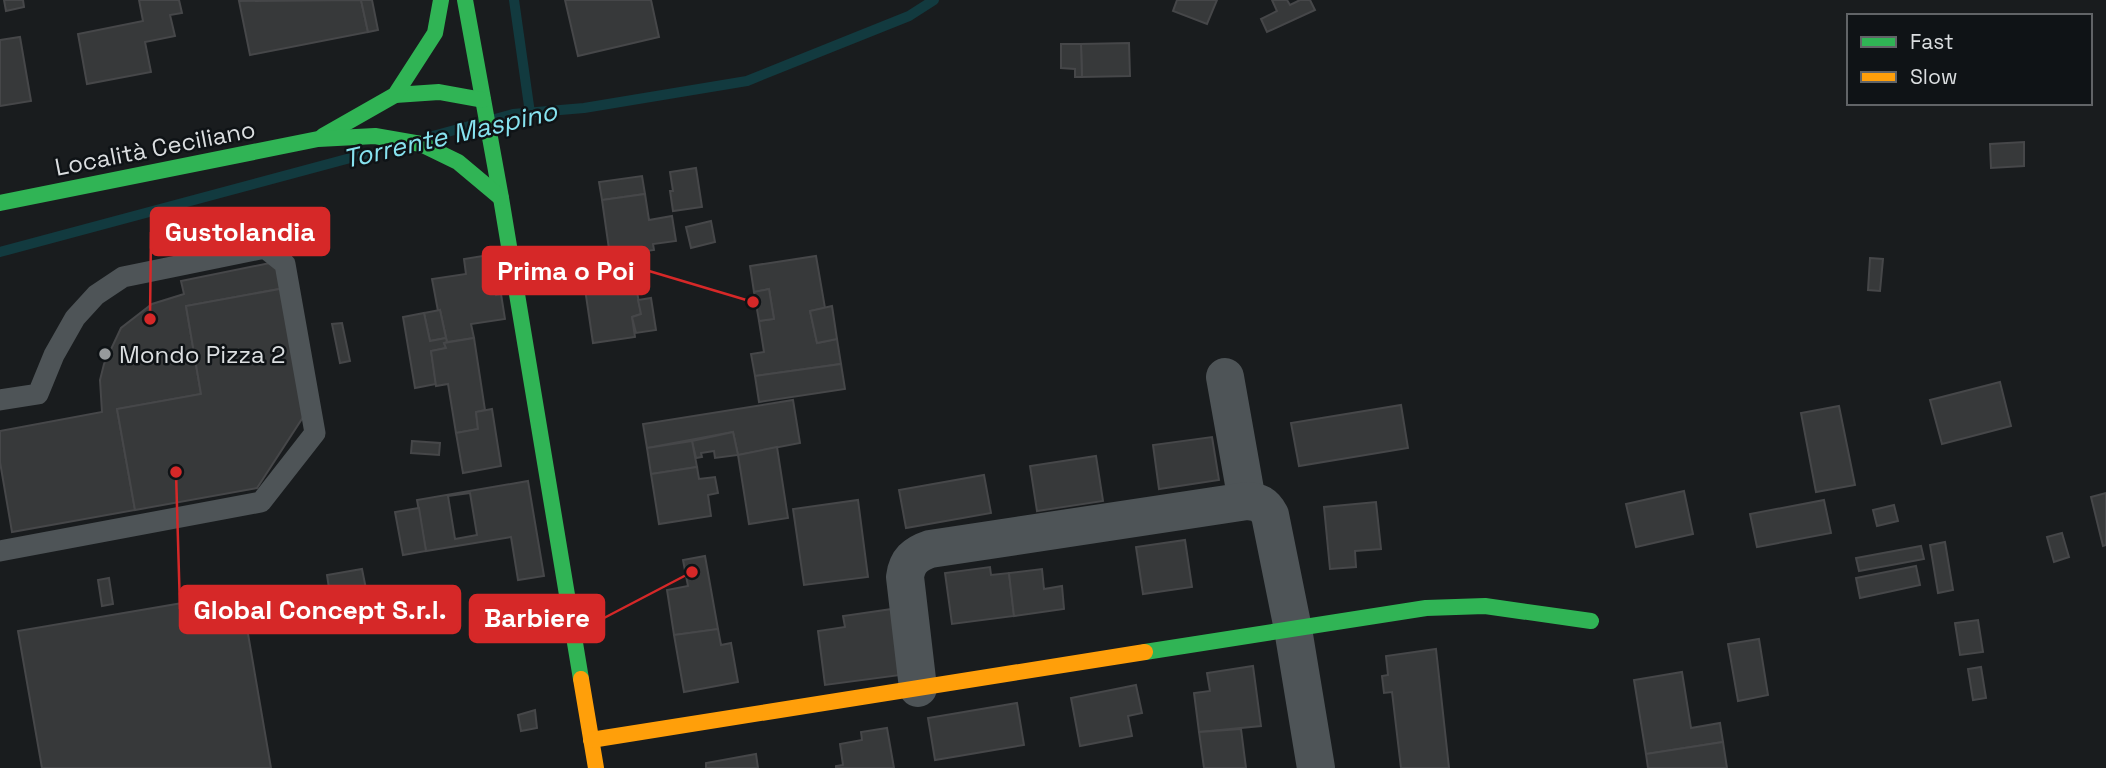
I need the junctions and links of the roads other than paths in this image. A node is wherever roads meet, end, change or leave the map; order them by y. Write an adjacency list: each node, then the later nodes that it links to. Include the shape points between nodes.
1 (441, 0): 3 (street, via 435,33)
2 (465, 0): 4 (street)
3 (395, 95): 4 (street, via 449,91); 5 (street)
4 (483, 100): 6 (street)
5 (318, 139): 6 (street, via 375,136 421,144 458,162); 7 (street, Località Ceciliano)
6 (501, 198): 15 (street)
7 (0, 203)
8 (1225, 377): 10 (street)
9 (0, 400): 11 (lane, via 38,394 75,318 123,276 265,248 285,264 315,433 261,502)
10 (1247, 501): 13 (street, via 1258,502 1270,515); 14 (street, via 919,553 906,567 905,577)
11 (0, 551)
12 (1591, 621): 13 (street, via 1455,606)
13 (1293, 629): 14 (street); 17 (street)
14 (918, 688): 15 (street)
15 (591, 740): 16 (street)
16 (596, 768)
17 (1316, 768)

